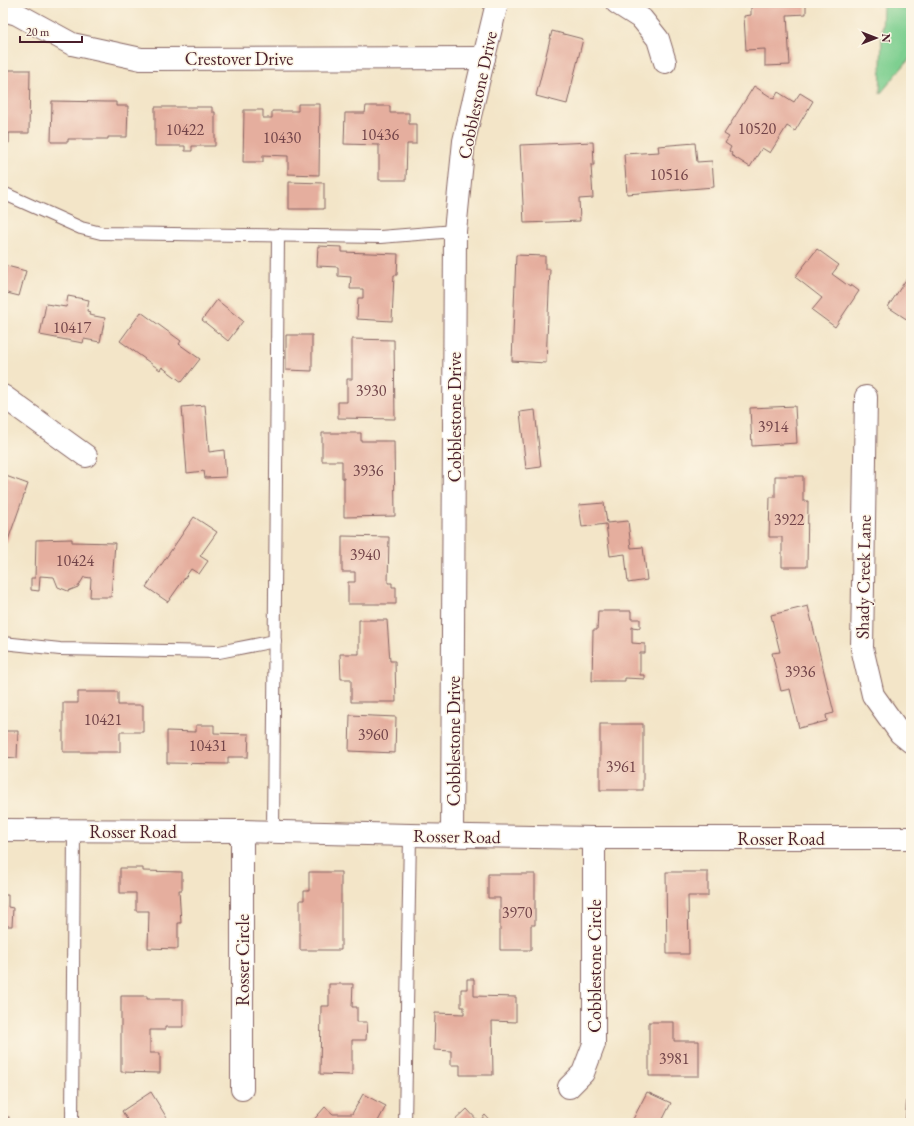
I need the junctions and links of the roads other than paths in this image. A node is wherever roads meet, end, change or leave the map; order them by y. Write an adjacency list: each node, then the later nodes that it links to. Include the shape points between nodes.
1 (497, 3): 4 (street, Cobblestone Drive)
2 (617, 3): 5 (street, via 642,20 658,39)
3 (3, 10): 4 (street, Crestover Drive, via 17,14 72,44 141,59)
4 (484, 58): 7 (street, Cobblestone Drive, via 464,141)
5 (665, 62)
6 (3, 193): 8 (lane, via 81,228 101,233)
7 (455, 231): 8 (lane, via 380,236); 20 (street, Cobblestone Drive)
8 (278, 235): 12 (lane)
9 (3, 396): 11 (street)
10 (866, 397): 14 (street, Shady Creek Lane, via 862,648 873,695 900,733)
11 (86, 456)
12 (275, 641): 13 (lane, via 219,652 60,649); 18 (lane)
13 (3, 643)
14 (911, 742)
15 (3, 830): 16 (street, Rosser Road)
16 (74, 830): 17 (street, Rosser Road); 25 (lane)
17 (242, 831): 18 (street, Rosser Road); 24 (street, Rosser Circle)
18 (273, 832): 19 (street, Rosser Road)
19 (410, 835): 20 (street, Rosser Road); 26 (lane)
20 (452, 836): 21 (street, Rosser Road)
21 (594, 838): 22 (street, Rosser Road); 23 (street, Cobblestone Circle, via 594,1044 583,1073)
22 (911, 838)
23 (570, 1088)
24 (242, 1089)
25 (72, 1123)
26 (405, 1123)

